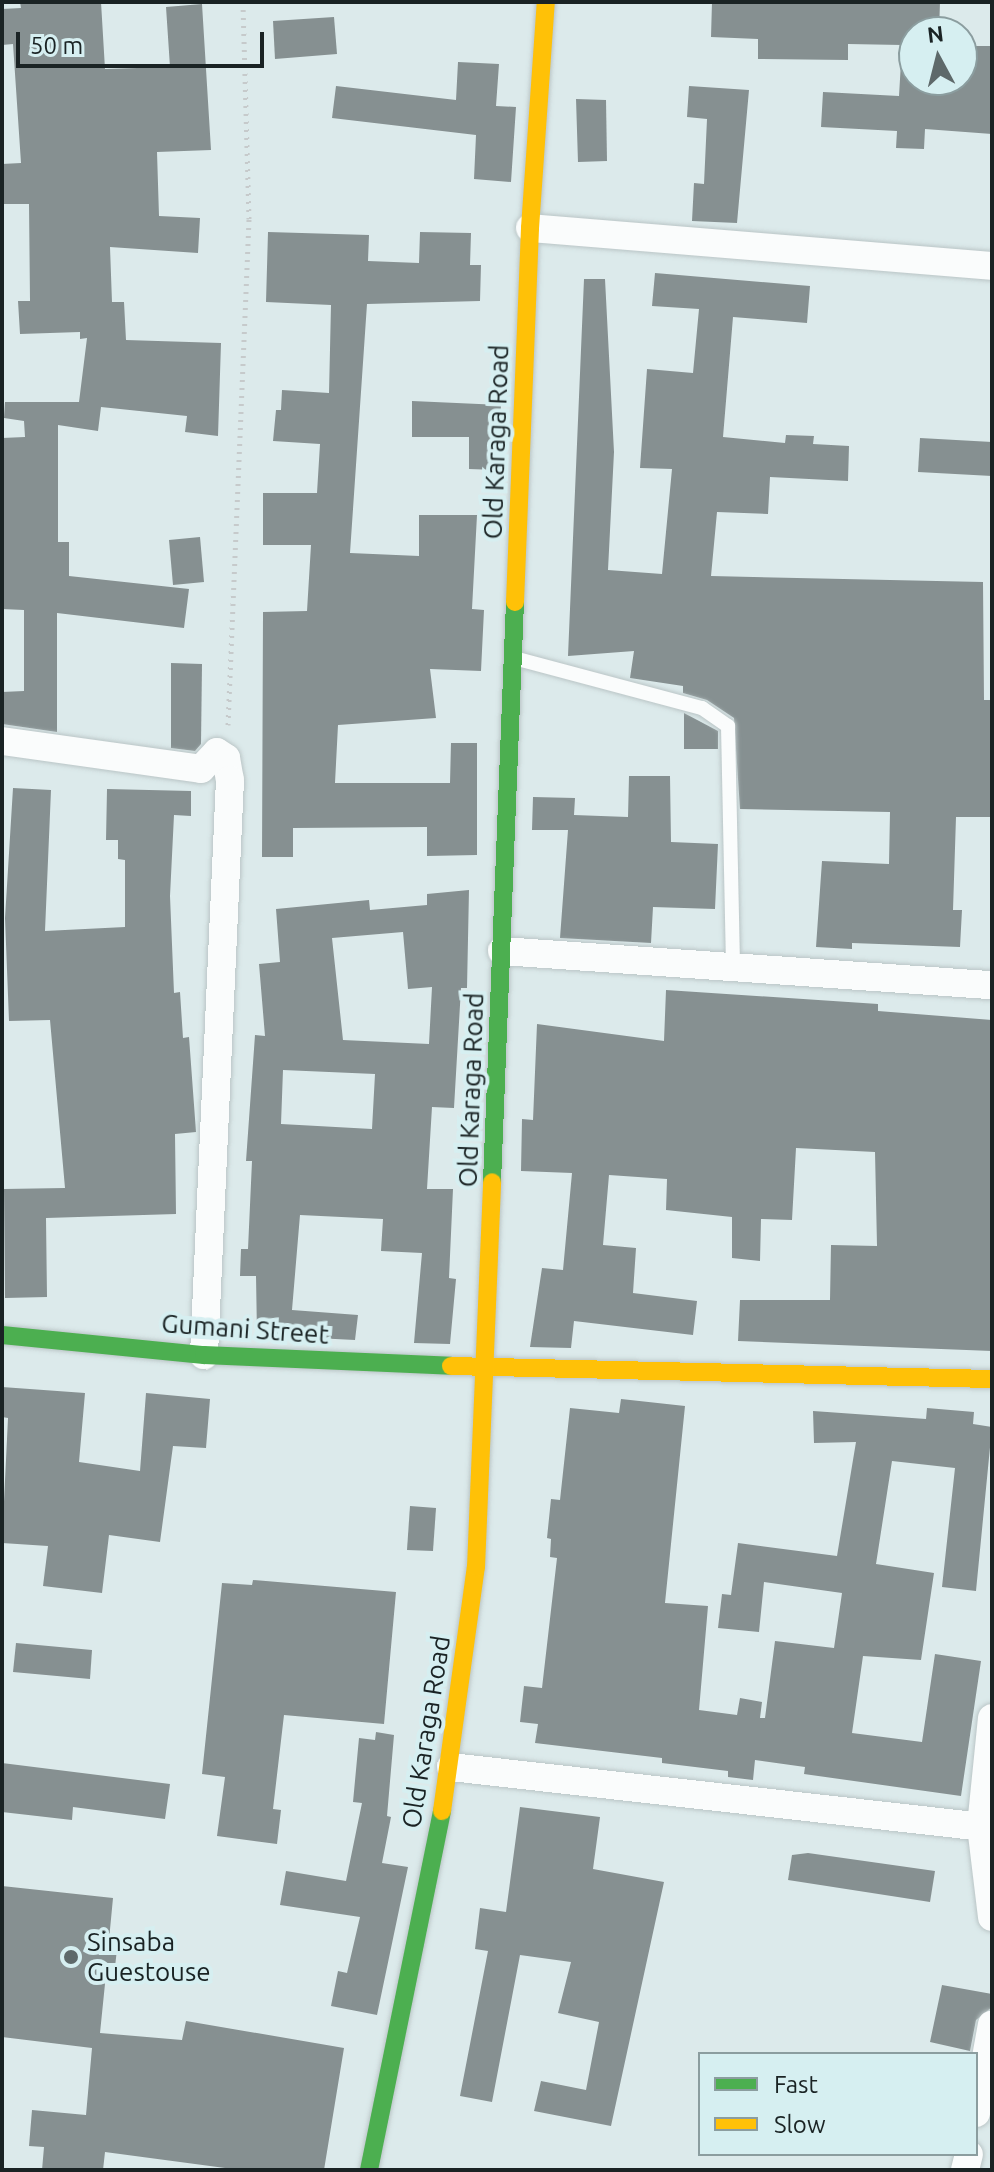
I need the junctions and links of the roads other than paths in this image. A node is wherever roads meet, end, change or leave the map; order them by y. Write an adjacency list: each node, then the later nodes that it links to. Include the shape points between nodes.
1 (546, 2): 2 (street, Old Karaga Road)
2 (530, 228): 3 (street); 4 (street, Old Karaga Road)
3 (992, 266)
4 (513, 658): 6 (street, Old Karaga Road); 7 (lane, via 702,708 728,726)
5 (2, 741): 10 (street, via 201,769 217,752 226,758 230,780)
6 (502, 951): 7 (street); 11 (street, Old Karaga Road)
7 (733, 964): 8 (street)
8 (992, 985)
9 (2, 1335): 10 (street, Gumani Street)
10 (204, 1355): 11 (street, Gumani Street)
11 (486, 1368): 12 (street, Gumani Street); 14 (street, Old Karaga Road, via 476,1567)
12 (992, 1379)
13 (992, 1718): 15 (street)
14 (451, 1767): 15 (street); 19 (street, Old Karaga Road)
15 (987, 1827): 16 (street)
16 (992, 1917)
17 (992, 2024): 18 (street)
18 (978, 2102)
19 (369, 2170)

